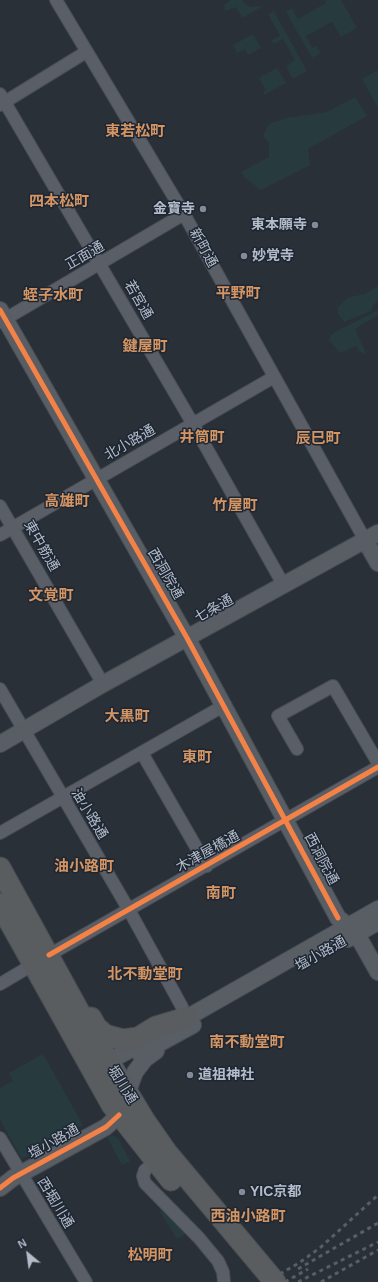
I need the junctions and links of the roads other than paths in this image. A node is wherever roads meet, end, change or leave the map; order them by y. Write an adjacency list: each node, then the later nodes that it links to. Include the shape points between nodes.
1 (56, 0): 2 (street, 新町通)
2 (86, 52): 3 (street); 4 (street, 新町通)
3 (2, 101): 5 (street, 若宮通)
4 (184, 214): 5 (street, 正面通); 7 (street, 新町通)
5 (100, 265): 6 (street, 正面通); 8 (street, 若宮通)
6 (2, 317): 9 (street, 西洞院通)
7 (274, 377): 8 (street, 北小路通); 13 (street, 新町通)
8 (193, 424): 9 (street, 北小路通); 15 (street, 若宮通)
9 (98, 479): 11 (street, 北小路通); 16 (street, 西洞院通)
10 (0, 506): 11 (street, 東中筋通)
11 (13, 528): 12 (street, 北小路通); 17 (street, 東中筋通)
12 (0, 535)
13 (372, 537): 14 (street, 新町通); 15 (street, 七条通)
14 (378, 563)
15 (282, 584): 16 (street, 七条通)
16 (187, 638): 17 (street, 七条通); 19 (street, 西洞院通)
17 (103, 684): 20 (street, 七条通)
18 (0, 689): 20 (street, 油小路通)
19 (225, 705): 23 (street); 27 (street, 西洞院通)
20 (24, 731): 21 (street, 七条通); 26 (street, 油小路通)
21 (0, 744)
22 (297, 749): 24 (street, via 278,716 333,686)
23 (142, 753): 26 (street); 29 (street)
24 (378, 763)
25 (378, 767): 27 (street, 木津屋橋通)
26 (62, 798): 28 (street); 33 (street, 油小路通)
27 (287, 820): 29 (street, 木津屋橋通); 35 (street, 西洞院通, via 338,918)
28 (0, 833)
29 (207, 866): 33 (street, 木津屋橋通)
30 (0, 868): 36 (highway, 堀川通)
31 (0, 904): 36 (highway, 堀川通)
32 (378, 909): 35 (street, 塩小路通)
33 (129, 910): 36 (street, 木津屋橋通); 39 (street, 油小路通, via 182,1007)
34 (378, 922): 35 (street, 塩小路通)
35 (353, 930): 37 (street, 西洞院通); 39 (street, 塩小路通)
36 (42, 959): 38 (street, 木津屋橋通); 39 (highway, via 60,964 94,1024 108,1037 119,1040 134,1039 156,1028); 40 (highway, 堀川通); 40 (highway, 堀川通, via 54,967 84,1021)
37 (378, 972)
38 (0, 984)
39 (187, 1023): 40 (street, 塩小路通); 41 (street, via 174,1041 145,1059 135,1072)
40 (105, 1072): 41 (highway, 堀川通); 42 (highway, 堀川通)
41 (127, 1093): 42 (street); 43 (highway, 堀川通)
42 (119, 1115): 43 (street); 45 (highway, 堀川通); 46 (street, 塩小路通, via 106,1126)
43 (142, 1116): 45 (highway, 堀川通)
44 (0, 1138): 46 (street, 西堀川通)
45 (161, 1158): 49 (street, via 145,1170 145,1183 218,1261); 50 (highway, 堀川通); 51 (highway, 堀川通)
46 (21, 1174): 47 (street, 塩小路通); 48 (street, 西堀川通)
47 (0, 1188)
48 (86, 1282)
49 (224, 1282)
50 (259, 1282)
51 (275, 1282)

